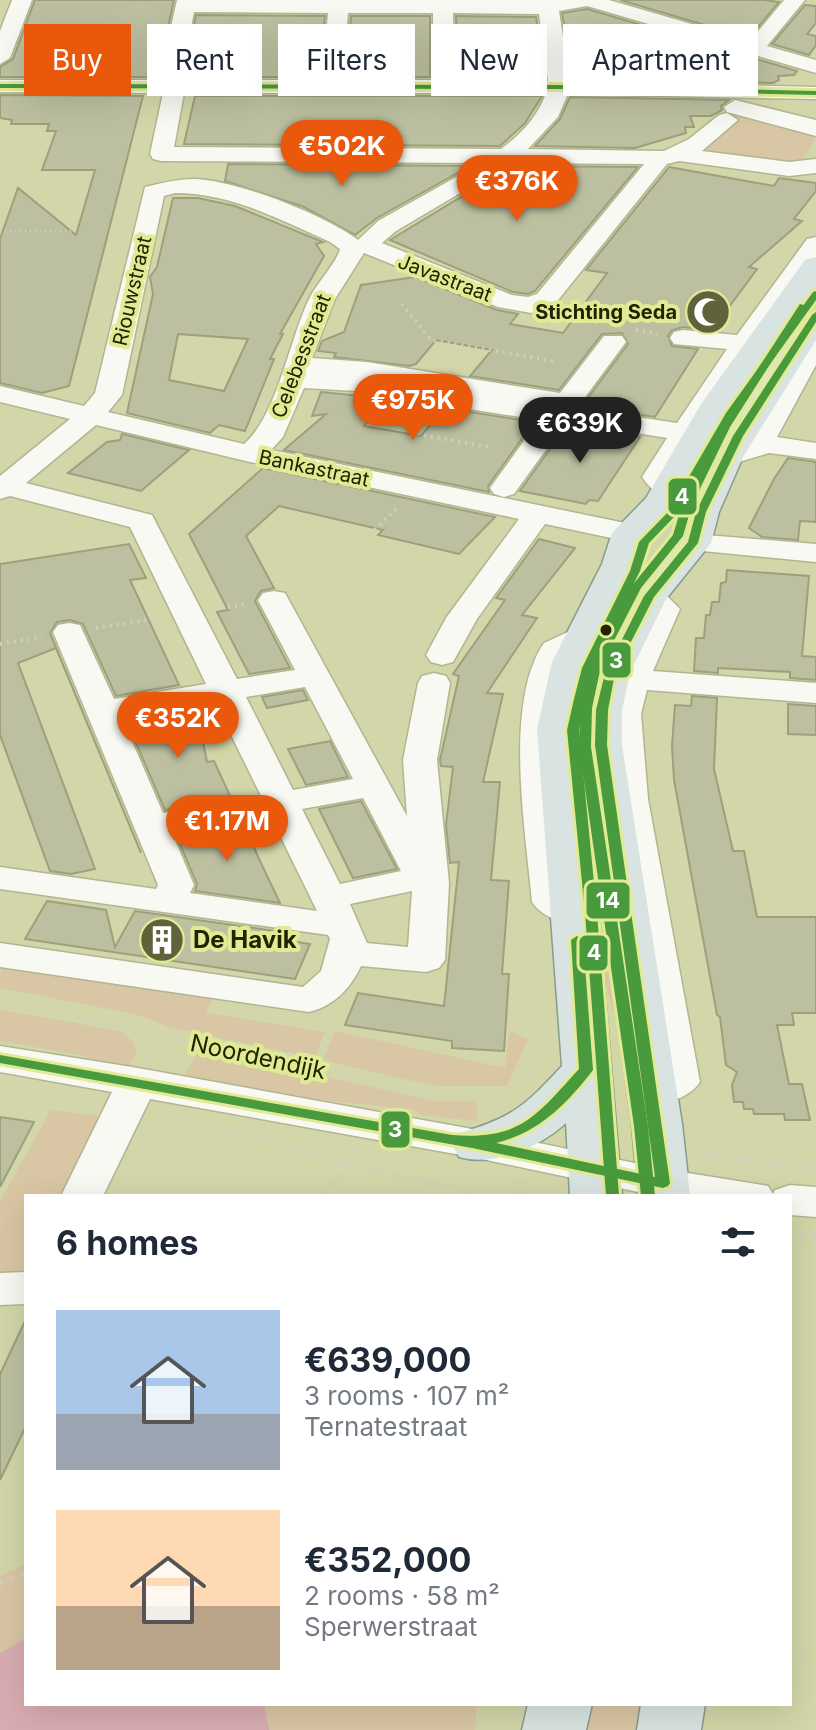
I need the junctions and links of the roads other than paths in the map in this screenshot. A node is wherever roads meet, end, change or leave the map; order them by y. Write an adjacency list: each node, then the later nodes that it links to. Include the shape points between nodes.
1 (22, 0): 15 (street)
2 (588, 0): 8 (street); 12 (street)
3 (798, 0): 4 (street); 13 (street)
4 (816, 2)
5 (186, 3): 6 (street); 9 (street)
6 (339, 3): 7 (street); 10 (street)
7 (442, 3): 8 (street); 11 (street)
8 (546, 8): 21 (street)
9 (182, 24)
10 (337, 24)
11 (443, 24)
12 (667, 24)
13 (758, 44)
14 (758, 52): 16 (street)
15 (0, 58)
16 (813, 69)
17 (0, 86): 19 (street)
18 (816, 86): 24 (street)
19 (147, 87)
20 (547, 87): 21 (street)
21 (559, 87): 24 (street); 27 (street, Celebesstraat, via 547,119)
22 (816, 93): 24 (street)
23 (174, 96): 27 (street, via 161,154)
24 (734, 105): 25 (street); 26 (street)
25 (816, 129)
26 (683, 155): 28 (street, via 789,169); 29 (street)
27 (509, 156): 29 (street); 32 (street, Celebesstraat, via 387,226)
28 (816, 158)
29 (652, 159): 32 (street, Javastraat, via 656,164 546,299 531,305 507,302 369,245)
30 (187, 186): 32 (street, Javastraat, via 218,187); 43 (street, Riouwstraat, via 153,192 108,395)
31 (816, 244): 37 (street)
32 (361, 248): 39 (street, Celebesstraat, via 338,270 322,299)
33 (816, 266): 51 (main road)
34 (816, 315): 45 (main road)
35 (683, 338): 37 (street)
36 (613, 342): 42 (street)
37 (744, 343): 44 (street)
38 (816, 344): 40 (street)
39 (295, 372): 42 (street, via 382,372); 42 (street, via 551,414); 47 (street, Celebesstraat, via 269,437)
40 (806, 377): 45 (street)
41 (0, 394): 43 (street, Bankastraat)
42 (562, 409): 44 (street); 49 (street)
43 (89, 417): 47 (street, Bankastraat); 48 (street)
44 (686, 433): 51 (street, via 656,477)
45 (743, 450): 46 (street); 52 (main road, via 701,512)
46 (816, 451)
47 (250, 454): 50 (street, Bankastraat)
48 (2, 487): 59 (street, via 142,521)
49 (504, 488)
50 (537, 514): 51 (street, Bankastraat); 67 (street, via 462,618 438,669 420,760 431,883 426,960)
51 (645, 519): 52 (main road, via 649,558); 70 (main road, via 572,662 557,729)
52 (687, 546): 53 (street); 54 (main road)
53 (816, 553)
54 (649, 596): 58 (street, via 664,609); 72 (main road, via 610,673 601,745)
55 (274, 600): 57 (street)
56 (69, 632): 61 (street)
57 (315, 676): 59 (street); 62 (street)
58 (633, 679): 60 (street); 72 (street, via 624,714 626,754 680,1082)
59 (224, 691): 61 (street); 63 (street)
60 (816, 693)
61 (102, 711): 64 (street)
62 (374, 786): 63 (street); 67 (street, via 423,878)
63 (279, 803): 64 (street); 67 (street)
64 (151, 826): 66 (street, via 176,885)
65 (2, 876): 66 (street)
66 (167, 901): 67 (street)
67 (340, 941): 68 (street, via 309,1000)
68 (0, 955)
69 (0, 1059): 71 (street, Noordendijk)
70 (586, 1070): 73 (main road, via 533,1126); 75 (main road)
71 (138, 1081): 73 (street, Noordendijk); 76 (street)
72 (652, 1093): 74 (main road)
73 (477, 1145): 75 (street, Noordendijk)
74 (677, 1178): 75 (street, Noordendijk); 77 (street, Noordendijk)
75 (596, 1183)
76 (83, 1194)
77 (745, 1194)
78 (792, 1200): 79 (street)
79 (816, 1202)
80 (24, 1288): 81 (street)
81 (0, 1289)
82 (560, 1706): 84 (main road)
83 (673, 1706): 85 (main road)
84 (554, 1730)
85 (669, 1730)

